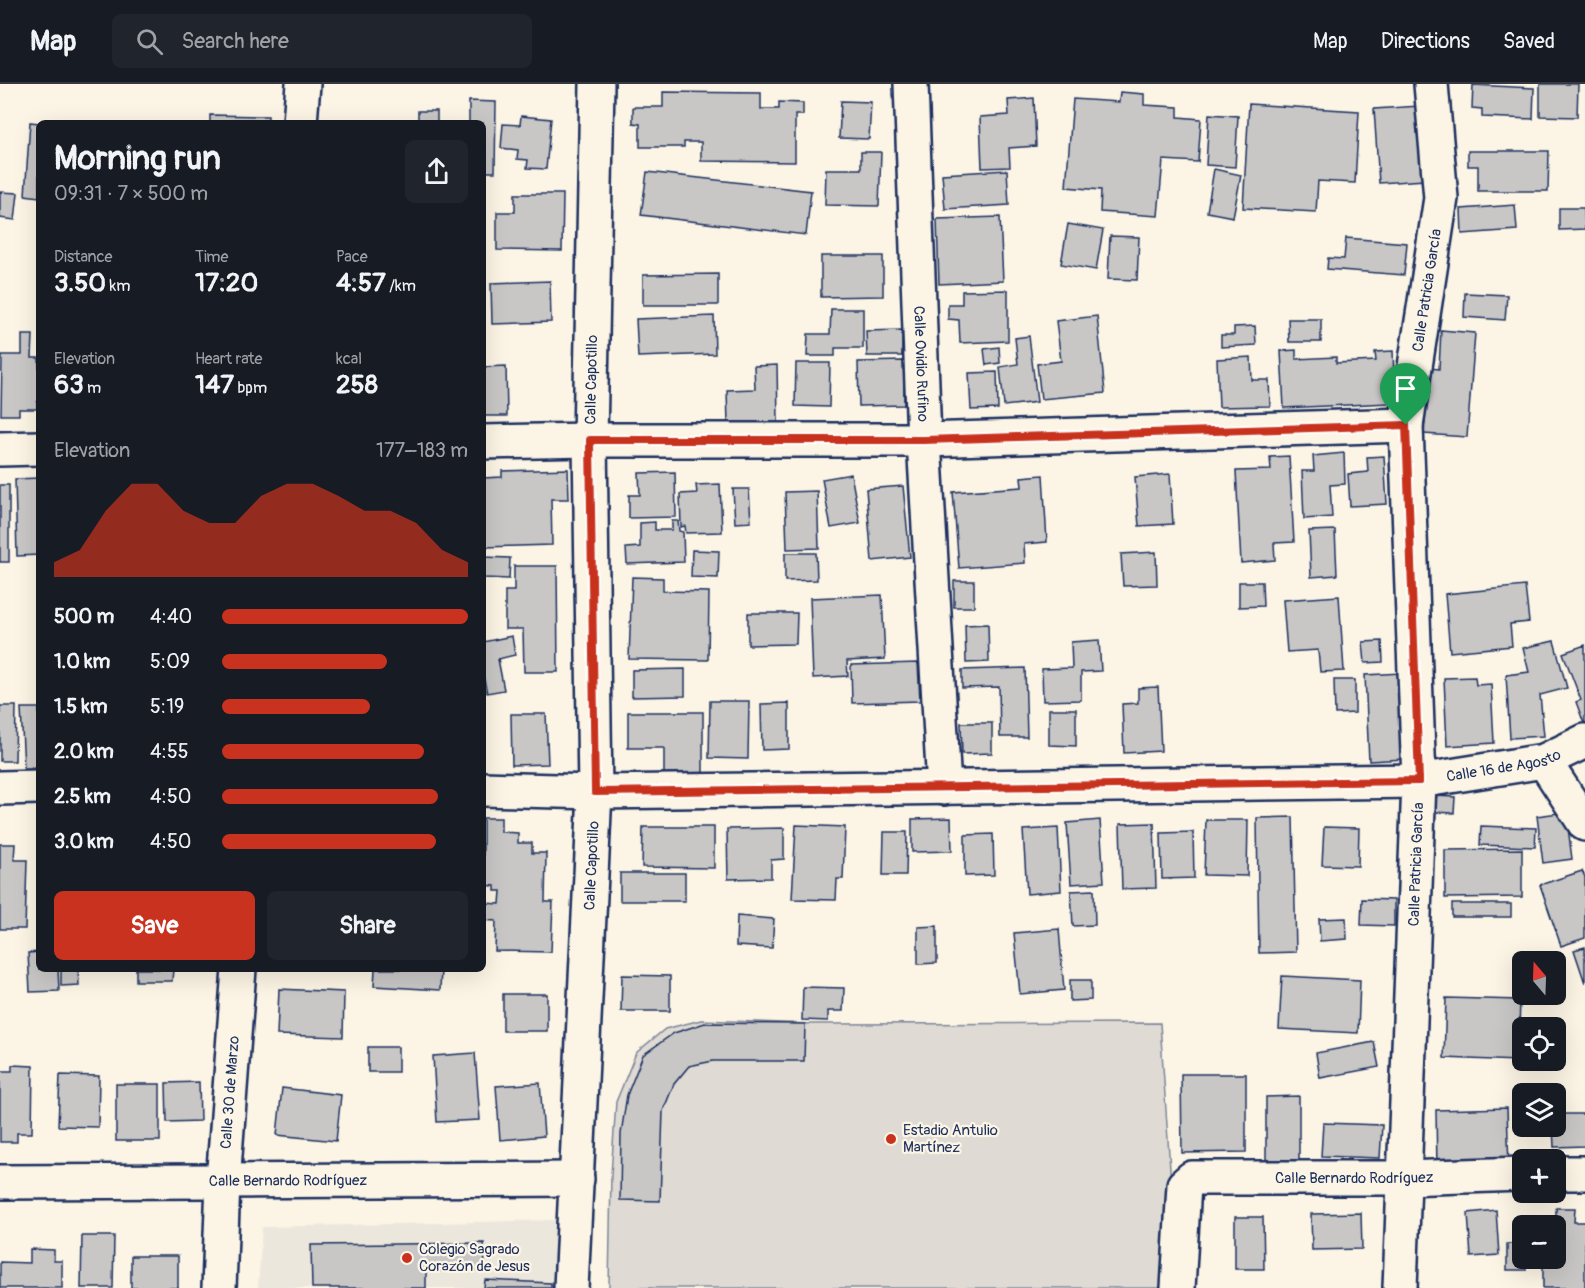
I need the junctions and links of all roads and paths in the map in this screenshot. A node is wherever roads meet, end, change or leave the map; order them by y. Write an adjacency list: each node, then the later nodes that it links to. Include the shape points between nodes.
1 (303, 84): 5 (street)
2 (597, 84): 7 (street, Calle Capotillo)
3 (911, 84): 8 (street, Calle Ovidio Rufino)
4 (1431, 84): 6 (street, Calle Patricia García, via 1441,198)
5 (300, 120)
6 (1406, 425): 8 (street); 14 (street, Calle Patricia García)
7 (590, 440): 8 (street); 9 (street); 19 (street, Calle Capotillo)
8 (924, 440): 17 (street, Calle Ovidio Rufino)
9 (486, 442)
10 (0, 448): 11 (street)
11 (36, 448)
12 (1585, 741): 13 (street, Calle 16 de Agosto)
13 (1544, 761): 14 (street, Calle 16 de Agosto); 20 (street)
14 (1419, 781): 17 (street, Calle 16 de Agosto); 25 (street, Calle Patricia García)
15 (36, 787): 16 (street)
16 (0, 788)
17 (944, 788): 19 (street, Calle 16 de Agosto)
18 (486, 789): 19 (street, Calle 16 de Agosto)
19 (595, 792): 26 (street, Calle Capotillo)
20 (1585, 824)
21 (239, 972): 28 (street, Calle 30 de Marzo)
22 (1566, 1173): 23 (street)
23 (1585, 1173)
24 (1512, 1174): 25 (street, Calle Bernardo Rodríguez)
25 (1404, 1178): 31 (street, Calle Bernardo Rodríguez, via 1192,1178 1184,1185); 32 (street, Calle Patricia García)
26 (577, 1179): 28 (street, Calle Bernardo Rodríguez); 30 (street, Calle Capotillo)
27 (0, 1182): 28 (street, Calle Bernardo Rodríguez)
28 (223, 1182): 29 (street, Calle 30 de Marzo)
29 (219, 1288)
30 (571, 1288)
31 (1178, 1288)
32 (1400, 1288)

